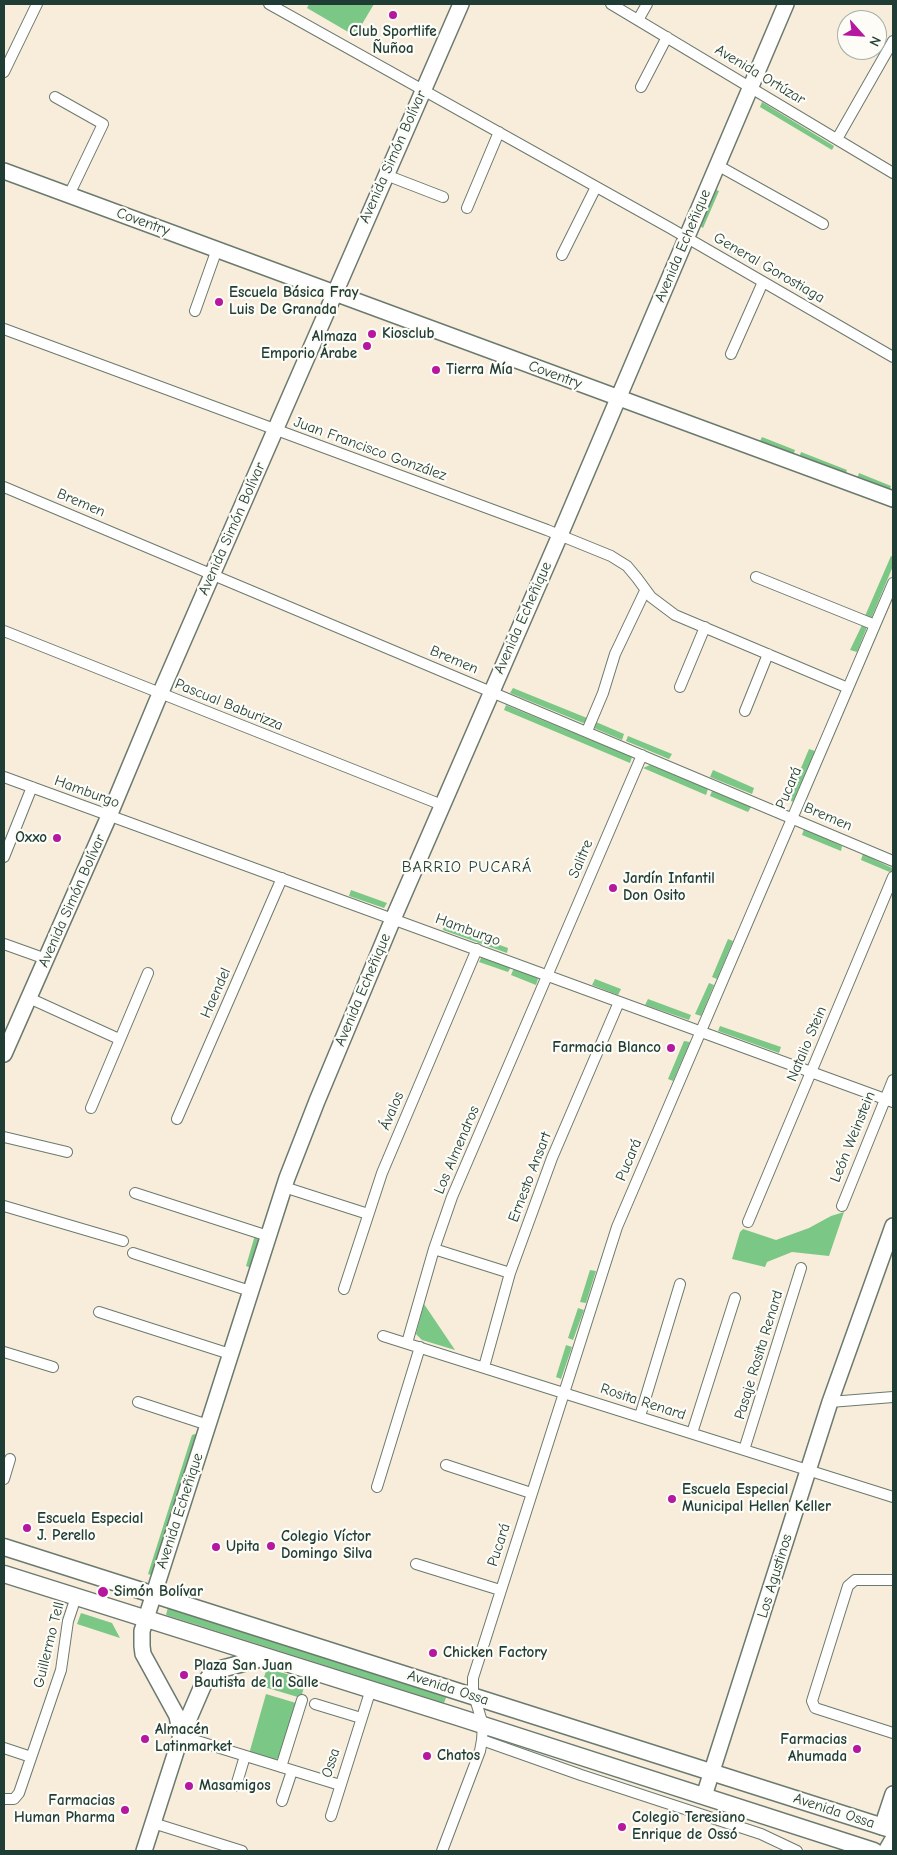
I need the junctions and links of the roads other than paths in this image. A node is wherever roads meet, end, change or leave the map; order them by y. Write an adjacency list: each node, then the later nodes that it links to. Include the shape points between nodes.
1 (37, 4): 10 (street)
2 (269, 4): 13 (street, General Gorostiaga)
3 (461, 4): 13 (street, Avenida Simón Bolívar)
4 (611, 4): 7 (street, Avenida Ortúzar)
5 (647, 4): 7 (street)
6 (786, 4): 12 (street, Avenida Echeñique)
7 (638, 20): 8 (street, Avenida Ortúzar)
8 (667, 37): 11 (street); 12 (street, Avenida Ortúzar)
9 (893, 41): 16 (street)
10 (4, 72)
11 (641, 87)
12 (751, 88): 16 (street, Avenida Ortúzar); 17 (street, Avenida Echeñique)
13 (423, 90): 15 (street, General Gorostiaga); 20 (street, Avenida Simón Bolívar)
14 (55, 97): 22 (street, via 103,124)
15 (499, 132): 21 (street, General Gorostiaga); 24 (street)
16 (837, 139): 19 (street, Avenida Ortúzar)
17 (717, 165): 25 (street); 26 (street, Avenida Echeñique)
18 (4, 171): 22 (street, Coventry)
19 (893, 173)
20 (386, 175): 23 (street); 30 (street, Avenida Simón Bolívar)
21 (596, 187): 26 (street, General Gorostiaga); 28 (street)
22 (69, 195): 27 (street, Coventry)
23 (443, 198)
24 (467, 208)
25 (823, 224)
26 (686, 238): 29 (street, General Gorostiaga); 35 (street, Avenida Echeñique)
27 (217, 249): 30 (street, Coventry); 31 (street)
28 (562, 255)
29 (763, 282): 33 (street); 34 (street, General Gorostiaga)
30 (335, 294): 35 (street, Coventry); 36 (street, Avenida Simón Bolívar)
31 (195, 311)
32 (4, 330): 36 (street, Juan Francisco González)
33 (731, 354)
34 (893, 357)
35 (617, 399): 38 (street, Coventry); 39 (street, Avenida Echeñique)
36 (275, 430): 39 (street, Juan Francisco González); 40 (street, Avenida Simón Bolívar)
37 (4, 487): 40 (street, Bremen)
38 (893, 499)
39 (560, 535): 43 (street, Juan Francisco González, via 627,566); 50 (street, Avenida Echeñique)
40 (212, 574): 50 (street, Bremen); 51 (street, Avenida Simón Bolívar)
41 (756, 577): 44 (street)
42 (893, 582): 44 (street, Pucará)
43 (645, 591): 45 (street, Juan Francisco González, via 675,615); 53 (street, via 615,654)
44 (875, 625): 49 (street, Pucará)
45 (705, 627): 47 (street, Juan Francisco González); 48 (street)
46 (4, 632): 51 (street, Pascual Baburizza)
47 (768, 654): 49 (street, Juan Francisco González); 52 (street)
48 (680, 687)
49 (848, 688): 59 (street, Pucará)
50 (491, 692): 53 (street, Bremen); 57 (street, Avenida Echeñique)
51 (160, 694): 57 (street, Pascual Baburizza); 58 (street, Avenida Simón Bolívar)
52 (744, 711)
53 (587, 731): 54 (street, Bremen)
54 (642, 755): 59 (street, Bremen); 69 (street, Salitre)
55 (4, 777): 56 (street, Hamburgo)
56 (32, 787): 58 (street, Hamburgo); 60 (street, Hamburgo)
57 (442, 805): 64 (street, Avenida Echeñique)
58 (109, 816): 63 (street, Hamburgo); 67 (street, Avenida Simón Bolívar)
59 (792, 818): 61 (street, Bremen); 72 (street, Pucará)
60 (4, 857)
61 (893, 861)
62 (893, 877): 75 (street, Natalio Stein)
63 (282, 878): 64 (street, Hamburgo); 79 (street, Haendel)
64 (393, 919): 66 (street, Hamburgo); 82 (street, Avenida Echeñique, via 316,1101)
65 (4, 944): 67 (street)
66 (477, 949): 69 (street, Hamburgo); 86 (street, Ávalos, via 382,1173)
67 (46, 959): 70 (street, Avenida Simón Bolívar)
68 (148, 972): 73 (street)
69 (549, 975): 71 (street, Hamburgo); 91 (street, Los Almendros, via 452,1197)
70 (29, 998): 73 (street); 74 (street, Avenida Simón Bolívar)
71 (619, 1002): 72 (street, Hamburgo); 94 (street, Ernesto Ansart, via 552,1158)
72 (701, 1032): 75 (street, Hamburgo); 107 (street, Pucará, via 618,1227)
73 (119, 1039): 78 (street)
74 (4, 1054)
75 (811, 1072): 77 (street, Hamburgo); 87 (street, Natalio Stein)
76 (893, 1080): 77 (street, León Weinstein)
77 (889, 1100): 85 (street, León Weinstein)
78 (91, 1108)
79 (177, 1120)
80 (4, 1137): 81 (street)
81 (67, 1152)
82 (284, 1187): 86 (street); 89 (street, Avenida Echeñique)
83 (135, 1193): 89 (street)
84 (4, 1206): 90 (street)
85 (842, 1206)
86 (368, 1214): 96 (street, Ávalos)
87 (748, 1222)
88 (893, 1226): 110 (street, Los Agustinos)
89 (268, 1236): 97 (street, Avenida Echeñique)
90 (123, 1241)
91 (434, 1249): 94 (street); 101 (street, Los Almendros)
92 (133, 1254): 97 (street)
93 (801, 1268): 114 (street, Pasaje Rosita Renard)
94 (510, 1274): 106 (street, Ernesto Ansart)
95 (680, 1284): 111 (street)
96 (344, 1289)
97 (250, 1291): 104 (street, Avenida Echeñique)
98 (735, 1298): 113 (street)
99 (99, 1312): 104 (street)
100 (383, 1336): 101 (street, Rosita Renard)
101 (407, 1343): 102 (street, Rosita Renard)
102 (420, 1347): 106 (street, Rosita Renard); 119 (street)
103 (4, 1352): 105 (street)
104 (230, 1354): 112 (street, Avenida Echeñique)
105 (53, 1367)
106 (484, 1367): 107 (street, Rosita Renard)
107 (564, 1392): 111 (street, Rosita Renard); 120 (street, Pucará)
108 (893, 1397): 110 (street)
109 (138, 1402): 112 (street)
110 (830, 1402): 117 (street, Los Agustinos)
111 (640, 1416): 113 (street, Rosita Renard)
112 (208, 1425): 127 (street, Avenida Echeñique)
113 (692, 1433): 114 (street, Rosita Renard)
114 (744, 1450): 117 (street, Rosita Renard)
115 (10, 1458): 118 (street)
116 (446, 1465): 120 (street)
117 (808, 1470): 121 (street, Rosita Renard); 144 (street, Los Agustinos)
118 (4, 1479)
119 (377, 1487)
120 (532, 1493): 126 (street, Pucará)
121 (893, 1497)
122 (4, 1547): 127 (main road, Avenida Ossa)
123 (416, 1564): 126 (street)
124 (4, 1574): 128 (main road, Avenida Ossa)
125 (893, 1580): 137 (street, via 855,1580 848,1586 812,1701 816,1708)
126 (500, 1590): 132 (street, Pucará, via 473,1678)
127 (154, 1595): 129 (street, Avenida Echeñique); 132 (main road, Avenida Ossa)
128 (76, 1597): 129 (main road, Avenida Ossa); 141 (street, Guillermo Tell, via 68,1621 61,1670)
129 (146, 1619): 130 (main road, Avenida Ossa); 138 (street, Avenida Echeñique, via 141,1638 143,1654 178,1716)
130 (266, 1657): 131 (main road, Avenida Ossa); 138 (main road, via 221,1669 211,1675 203,1685)
131 (371, 1689): 135 (street, Ossa); 136 (main road, Avenida Ossa)
132 (474, 1697): 136 (street, Pucará); 144 (main road, Avenida Ossa)
133 (302, 1700): 142 (street)
134 (315, 1704): 135 (street)
135 (361, 1718): 145 (street, Ossa)
136 (483, 1732): 148 (main road, Avenida Ossa); 151 (street, Avenida Ossa, via 581,1775); 159 (street, via 480,1751)
137 (893, 1733)
138 (181, 1736): 140 (street); 153 (street)
139 (4, 1748): 141 (street)
140 (245, 1756): 142 (street); 146 (street)
141 (31, 1757): 149 (street, Guillermo Tell, via 18,1796)
142 (280, 1767): 143 (street)
143 (292, 1771): 145 (street); 150 (street)
144 (711, 1772): 148 (street, Los Agustinos); 154 (main road, Avenida Ossa)
145 (340, 1785): 152 (street, Ossa)
146 (236, 1786)
147 (893, 1794): 154 (street)
148 (704, 1796): 151 (street, Los Agustinos); 161 (main road, Avenida Ossa)
149 (4, 1799)
150 (282, 1801)
151 (698, 1814): 160 (street, Avenida Ossa, via 761,1834)
152 (330, 1816)
153 (153, 1823): 156 (street); 157 (street)
154 (888, 1828)
155 (893, 1839): 162 (street)
156 (219, 1848): 158 (street)
157 (144, 1851)
158 (242, 1851)
159 (442, 1851)
160 (797, 1851)
161 (874, 1851)
162 (886, 1851)

